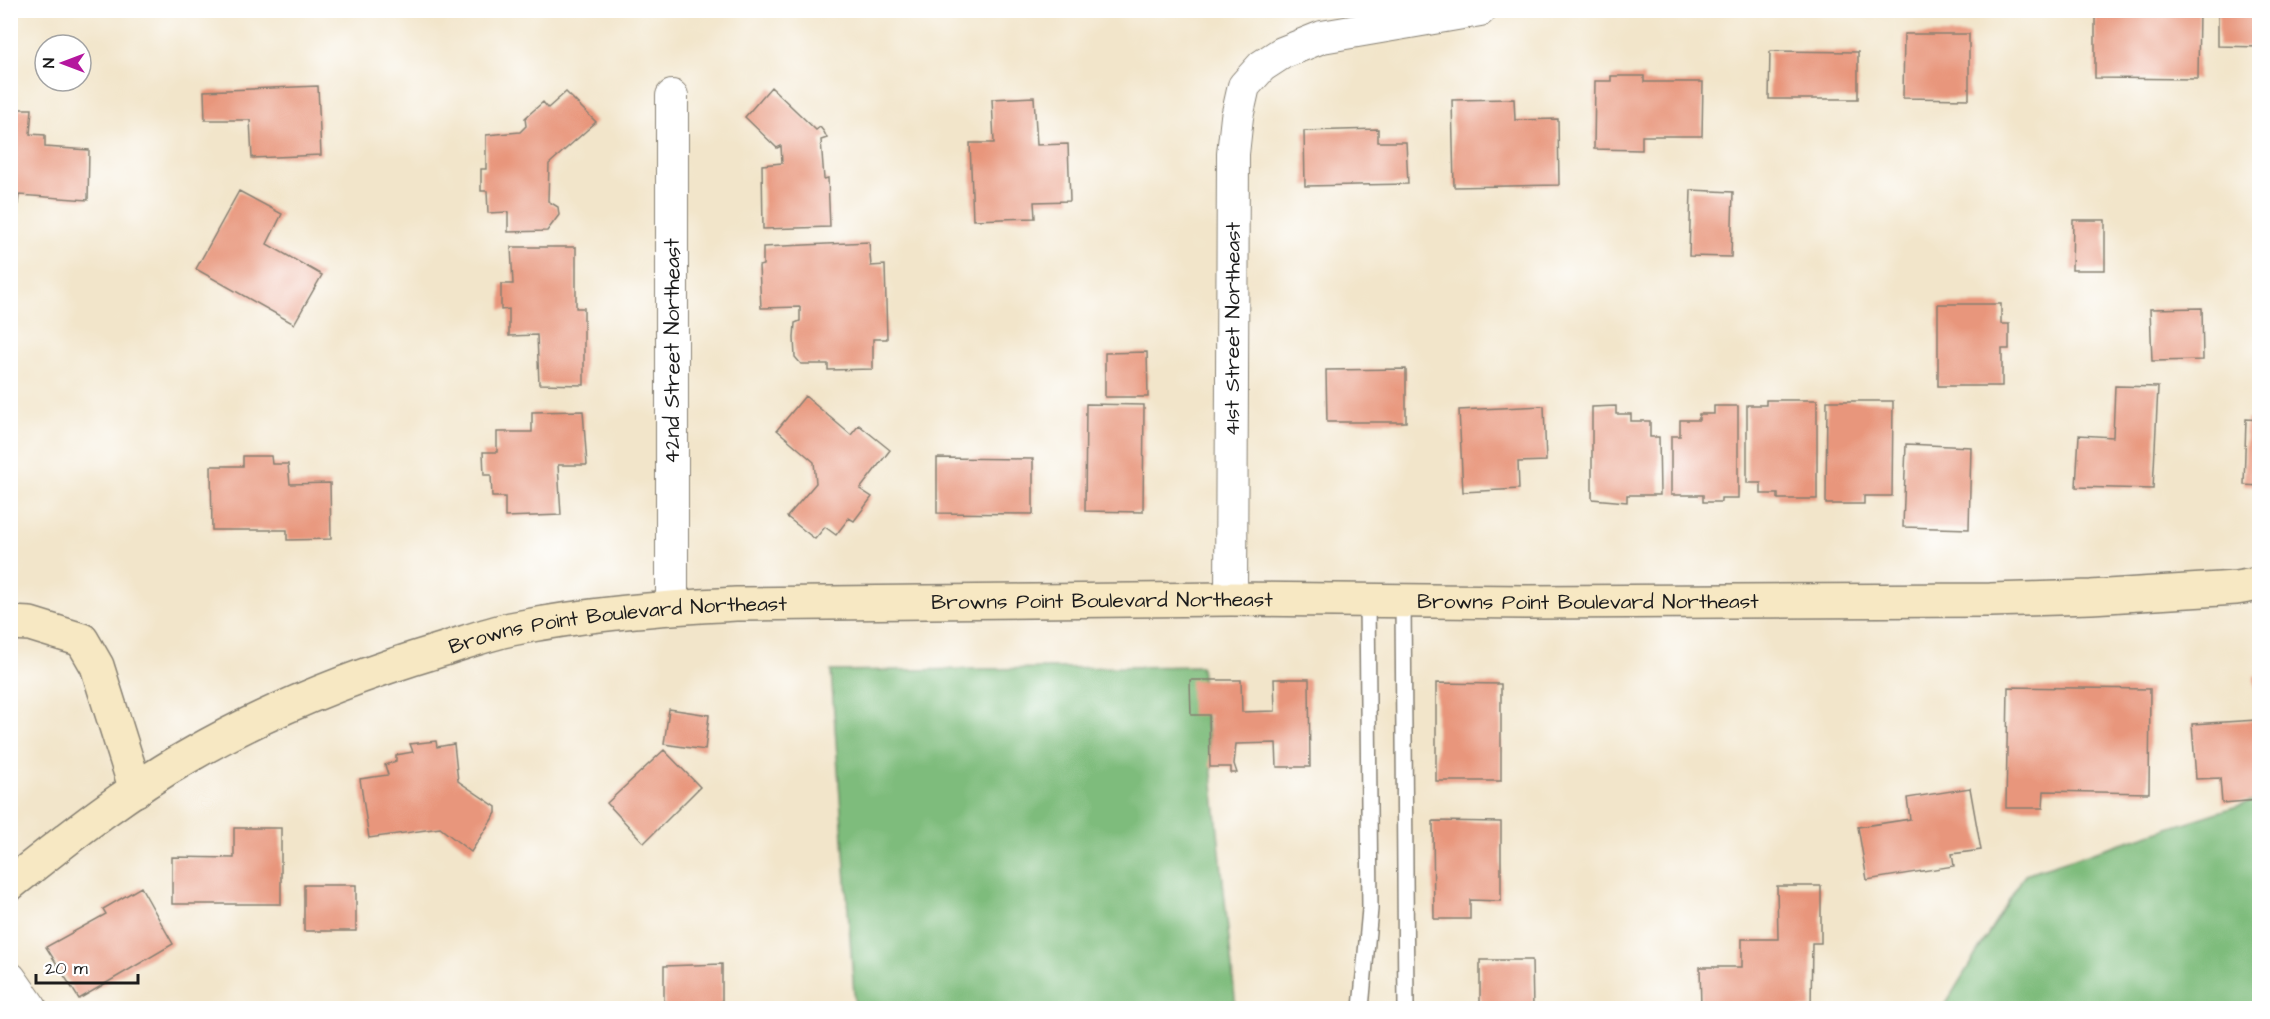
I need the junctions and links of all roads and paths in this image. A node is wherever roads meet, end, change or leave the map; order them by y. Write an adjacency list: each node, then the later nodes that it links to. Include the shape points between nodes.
1 (1480, 10): 4 (street, 41st Street Northeast, via 1322,37 1282,52 1244,86 1233,154)
2 (672, 96): 7 (street, 42nd Street Northeast)
3 (2259, 584): 6 (street, Browns Point Boulevard Northeast, via 2091,597 1990,600)
4 (1231, 599): 5 (street, Browns Point Boulevard Northeast); 7 (street, Browns Point Boulevard Northeast)
5 (1367, 601): 6 (street, Browns Point Boulevard Northeast); 13 (lane, via 1370,909)
6 (1403, 601): 14 (lane)
7 (672, 607): 9 (street, Browns Point Boulevard Northeast, via 508,630 365,674 246,726)
8 (10, 624): 9 (street, via 30,624 82,640 97,666)
9 (135, 790): 10 (street, Browns Point Boulevard Northeast)
10 (10, 884)
11 (10, 978): 12 (street)
12 (32, 1008)
13 (1361, 1008)
14 (1406, 1008)

